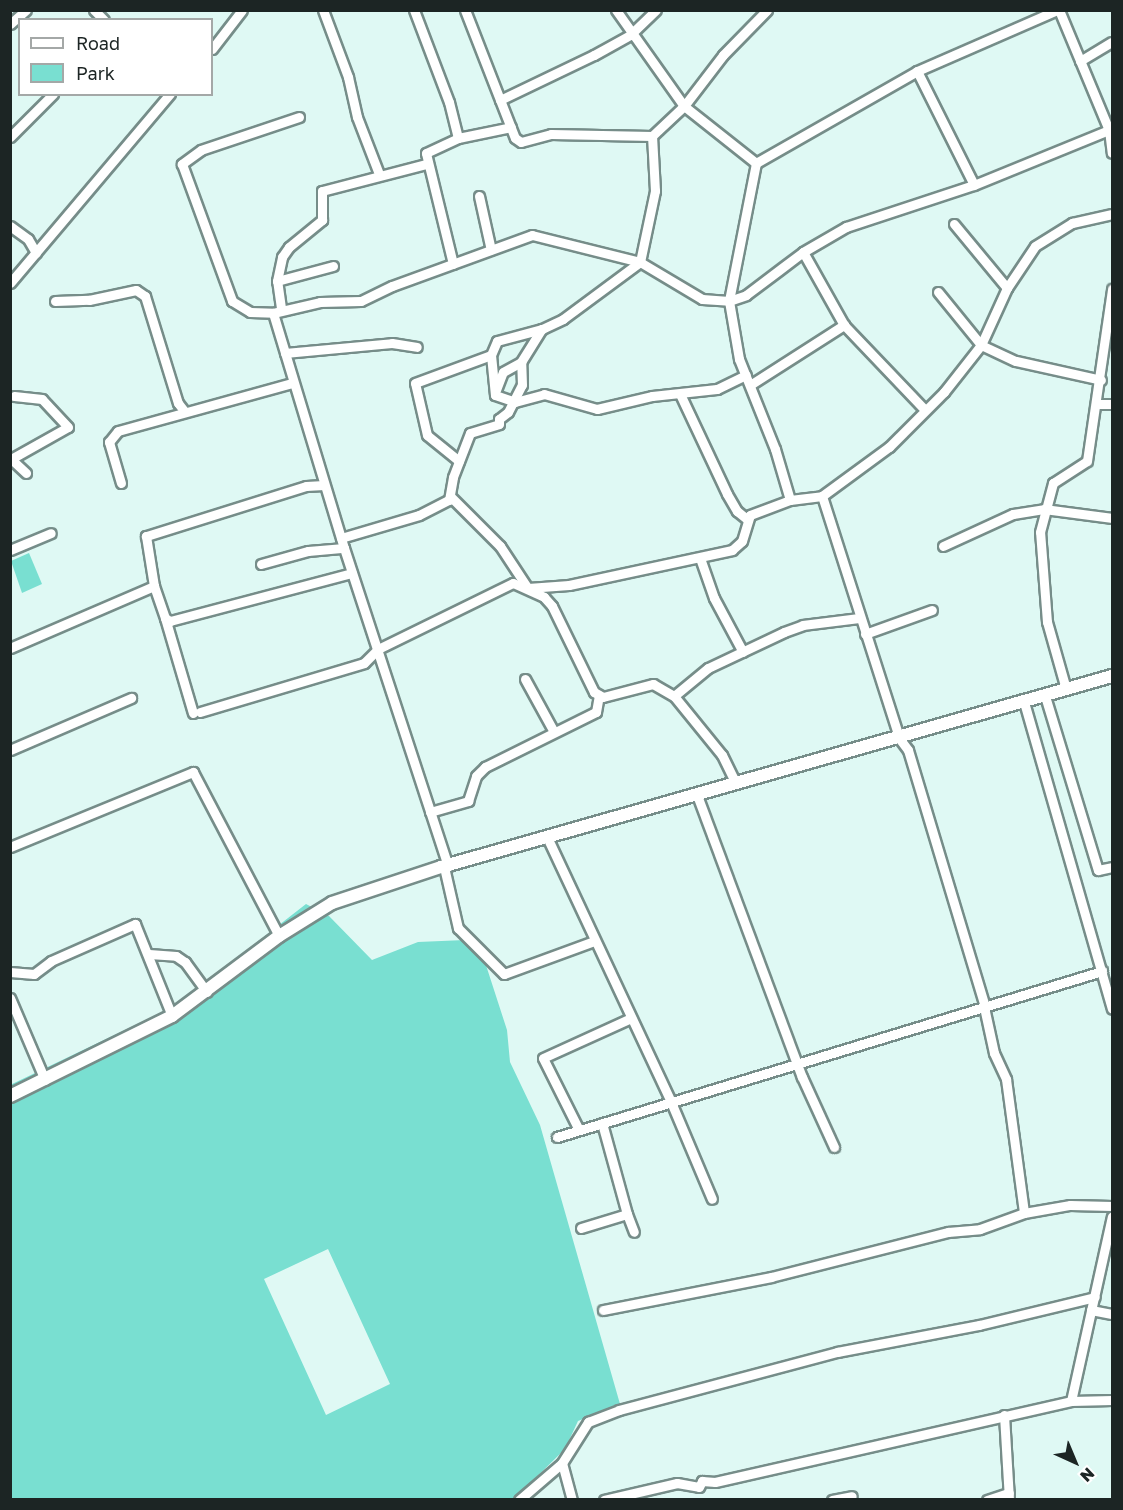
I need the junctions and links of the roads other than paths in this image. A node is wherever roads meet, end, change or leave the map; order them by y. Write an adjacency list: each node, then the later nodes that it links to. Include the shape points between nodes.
1 (26, 10): 10 (street)
2 (242, 10): 13 (street)
3 (323, 10): 29 (street)
4 (414, 10): 25 (street, via 449,102)
5 (465, 10): 18 (street)
6 (616, 10): 11 (street)
7 (656, 10): 11 (street)
8 (767, 10): 19 (street, via 723,55)
9 (1058, 10): 14 (street); 15 (street)
10 (10, 24)
11 (630, 35): 18 (street); 19 (street)
12 (1113, 42): 14 (street)
13 (213, 48)
14 (1080, 61): 22 (street)
15 (917, 71): 27 (street); 30 (street)
16 (50, 96): 24 (street)
17 (168, 96): 37 (street)
18 (500, 100): 21 (street)
19 (684, 106): 23 (street); 27 (street)
20 (299, 117): 48 (street, via 201,150 182,164 181,170 232,302 250,312)
21 (511, 127): 23 (street, via 521,142 551,134); 25 (street)
22 (1108, 130): 26 (street); 30 (street)
23 (652, 136): 38 (street, via 655,191)
24 (10, 137)
25 (458, 138): 28 (street, via 426,153)
26 (1113, 153)
27 (756, 163): 47 (street)
28 (426, 164): 29 (street); 39 (street)
29 (379, 174): 41 (street, via 322,191 322,220 289,247)
30 (974, 185): 36 (street, via 846,227)
31 (479, 196): 35 (street)
32 (1113, 214): 43 (street, via 1072,223 1035,246)
33 (954, 224): 43 (street)
34 (10, 226): 37 (street, via 28,239)
35 (491, 250): 38 (street, via 521,237 541,235); 39 (street)
36 (803, 252): 47 (street, via 746,295); 50 (street)
37 (36, 253): 42 (street)
38 (640, 262): 47 (street, via 702,298); 51 (street, via 582,306)
39 (453, 264): 48 (street, via 362,301 320,302)
40 (333, 266): 41 (street)
41 (277, 281): 48 (street)
42 (10, 283)
43 (1007, 288): 52 (street)
44 (1113, 289): 49 (street)
45 (938, 292): 52 (street)
46 (55, 301): 68 (street, via 89,300 136,290 145,296)
47 (729, 301): 57 (street, via 739,359)
48 (277, 311): 54 (street)
49 (1110, 317): 58 (street)
50 (844, 325): 60 (street); 67 (street)
51 (543, 329): 55 (street, via 497,341); 56 (street)
52 (981, 345): 58 (street, via 1016,361); 67 (street)
53 (417, 347): 54 (street, via 392,343)
54 (285, 353): 59 (street)
55 (491, 355): 62 (street); 70 (street, via 414,383 427,435)
56 (521, 362): 62 (street, via 503,372); 64 (street, via 524,377)
57 (746, 375): 60 (street); 61 (street, via 717,389)
58 (1101, 380): 65 (street)
59 (292, 383): 68 (street); 73 (street, via 306,417)
60 (750, 385): 76 (street)
61 (680, 394): 64 (street, via 623,401 597,409 544,394); 79 (street, via 736,511)
62 (495, 395): 64 (street)
63 (14, 396): 69 (street, via 42,399 68,426)
64 (515, 402): 70 (street, via 499,418 499,424 470,433)
65 (1097, 404): 66 (street); 77 (street, via 1088,461 1053,483)
66 (1113, 404)
67 (925, 410): 75 (street, via 889,447)
68 (184, 412): 72 (street, via 122,429 110,438)
69 (11, 459): 71 (street)
70 (459, 461): 74 (street)
71 (27, 473)
72 (121, 483)
73 (324, 485): 81 (street); 88 (street, via 306,486 146,536)
74 (450, 496): 81 (street, via 440,507); 89 (street, via 500,546)
75 (822, 496): 76 (street); 92 (street)
76 (790, 500): 79 (street, via 756,510)
77 (1044, 509): 78 (street); 82 (street, via 1013,514); 99 (street, via 1040,532 1042,589)
78 (1113, 518)
79 (747, 519): 85 (street, via 736,548)
80 (51, 533): 84 (street)
81 (341, 538): 83 (street)
82 (943, 546)
83 (344, 548): 86 (street, via 308,551); 87 (street)
84 (10, 550)
85 (700, 558): 89 (street, via 569,585); 96 (street, via 714,598)
86 (261, 564)
87 (352, 573): 91 (street, via 181,620); 95 (street)
88 (154, 586): 91 (street); 94 (street)
89 (528, 588): 95 (street, via 513,583 500,587); 100 (street, via 552,606 590,686)
90 (932, 610): 93 (street)
91 (165, 618): 95 (street, via 197,712 364,663)
92 (859, 618): 93 (street); 96 (street, via 803,625)
93 (865, 634): 106 (street)
94 (10, 648)
95 (378, 649): 110 (street)
96 (743, 652): 101 (street, via 708,668)
97 (1113, 676): 99 (street)
98 (525, 679): 105 (street)
99 (1066, 689): 102 (street)
100 (599, 696): 101 (street, via 644,684); 105 (street, via 596,712)
101 (674, 696): 108 (street, via 722,755)
102 (1045, 696): 104 (street); 114 (street, via 1098,870)
103 (131, 698): 107 (street)
104 (1023, 702): 106 (street); 118 (street)
105 (554, 732): 110 (street, via 485,767 476,776 468,801)
106 (899, 738): 108 (street); 122 (street, via 911,761)
107 (10, 750)
108 (736, 784): 109 (street)
109 (697, 795): 111 (street); 126 (street)
110 (430, 812): 113 (street)
111 (547, 837): 113 (street); 116 (street)
112 (10, 847): 115 (street, via 193,772)
113 (446, 866): 115 (street, via 332,903); 116 (street, via 458,928 504,974)
114 (1113, 867)
115 (279, 936): 120 (street)
116 (594, 940): 125 (street)
117 (149, 954): 119 (street, via 135,924 130,924 51,961 34,974); 120 (street, via 176,956); 124 (street)
118 (1102, 971): 122 (street); 123 (street)
119 (10, 972)
120 (207, 992): 124 (street)
121 (10, 998): 127 (street)
122 (984, 1007): 126 (street); 136 (street, via 994,1053 1006,1079)
123 (1113, 1009)
124 (172, 1016): 127 (street)
125 (629, 1019): 129 (street); 131 (street, via 543,1058)
126 (798, 1063): 129 (street); 133 (street)
127 (45, 1080): 128 (street)
128 (10, 1096)
129 (671, 1101): 130 (street); 134 (street)
130 (602, 1123): 131 (street); 137 (street)
131 (579, 1130): 132 (street)
132 (557, 1137)
133 (834, 1147)
134 (712, 1199)
135 (1113, 1206): 136 (street, via 1070,1205)
136 (1024, 1213): 142 (street, via 980,1229 948,1232 771,1277)
137 (627, 1214): 139 (street); 140 (street)
138 (1113, 1216): 141 (street)
139 (581, 1228)
140 (634, 1232)
141 (1095, 1297): 143 (street); 148 (street, via 979,1325 837,1352 619,1410 588,1422)
142 (603, 1310)
143 (1091, 1310): 144 (street); 146 (street)
144 (1113, 1314)
145 (1113, 1400): 146 (street)
146 (1071, 1401): 147 (street)
147 (1004, 1415): 150 (street); 153 (street, via 715,1482 702,1481 699,1487 677,1483)
148 (562, 1463): 151 (street); 152 (street)
149 (852, 1496): 154 (street)
150 (1009, 1496): 155 (street)
151 (519, 1500)
152 (572, 1500)
153 (604, 1500)
154 (832, 1500)
155 (987, 1500)

